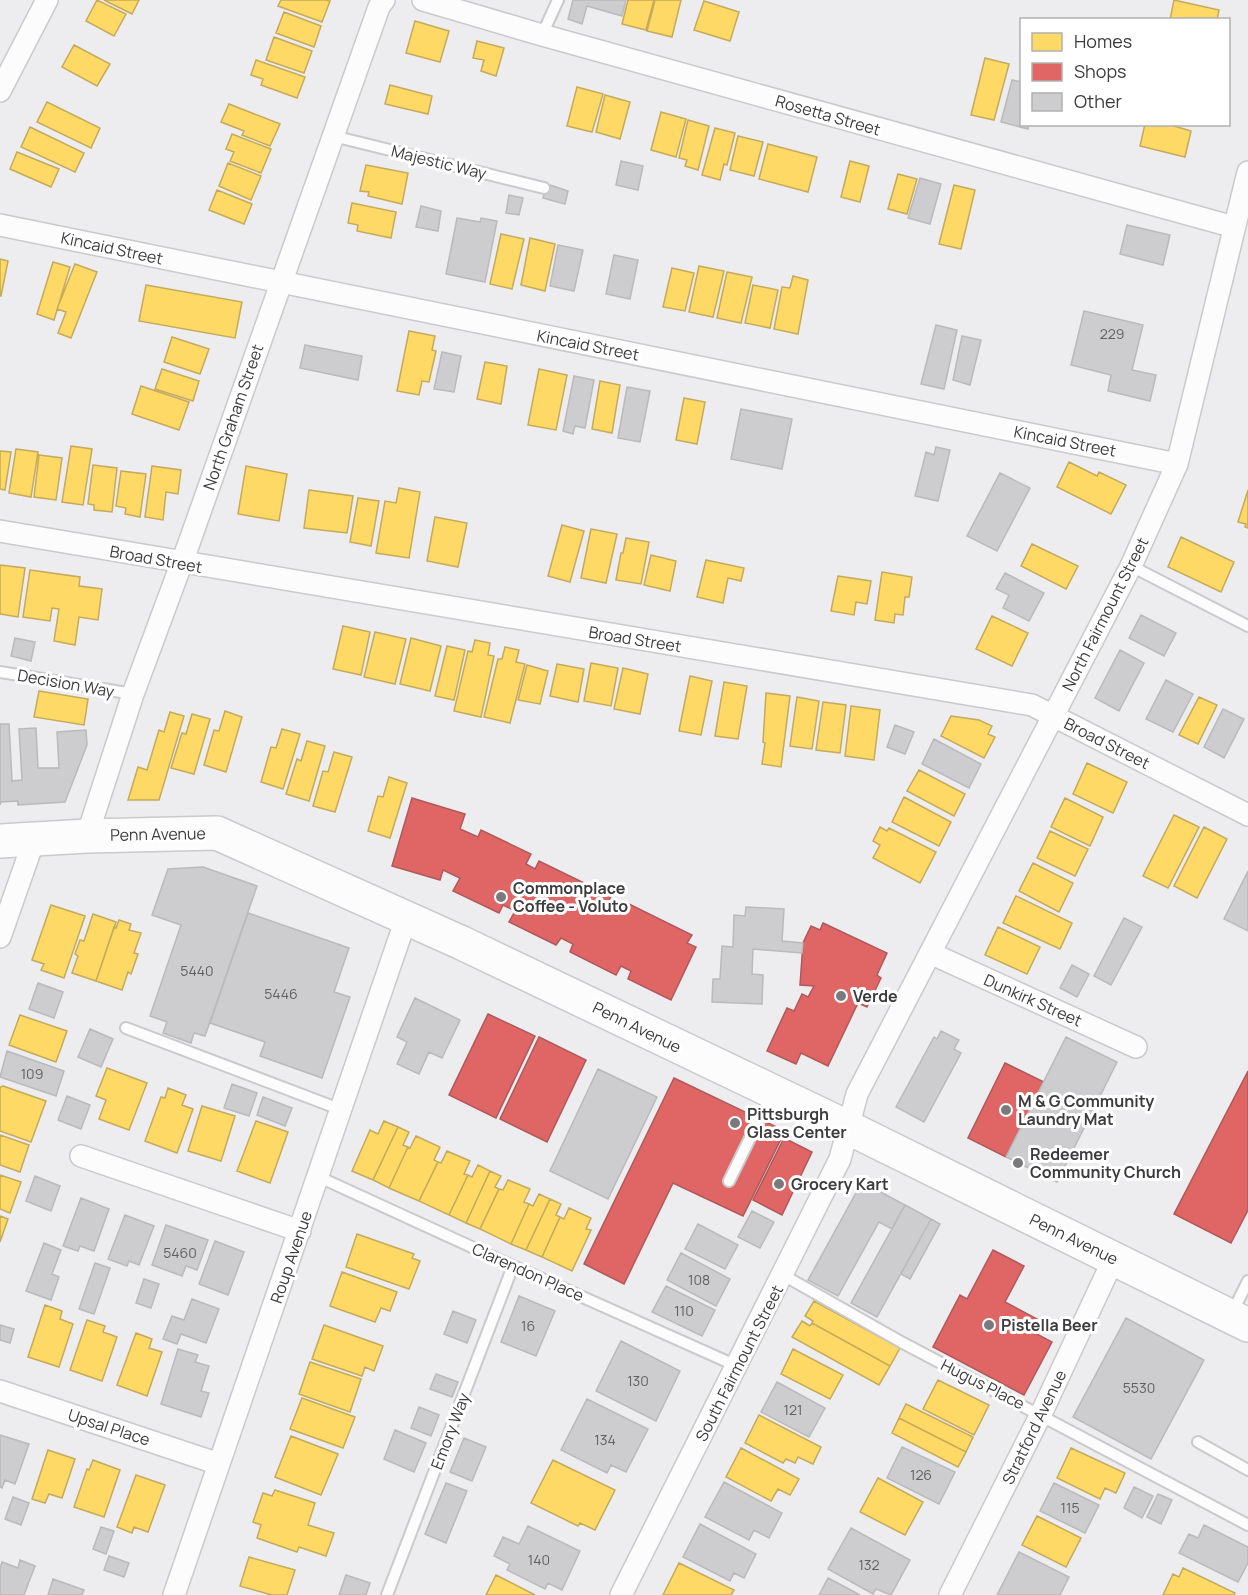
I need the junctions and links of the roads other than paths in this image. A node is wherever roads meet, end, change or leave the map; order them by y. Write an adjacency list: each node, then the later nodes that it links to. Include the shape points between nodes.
1 (47, 0): 6 (street)
2 (384, 0): 7 (street, North Graham Street)
3 (423, 0): 5 (street, Rosetta Street)
4 (558, 0): 5 (lane)
5 (542, 35): 11 (street, Rosetta Street)
6 (0, 91)
7 (333, 136): 9 (lane, Majestic Way); 12 (street, North Graham Street)
8 (1248, 172): 11 (street, North Fairmount Street)
9 (544, 188)
10 (0, 225): 12 (street, Kincaid Street)
11 (1234, 227): 13 (street, North Fairmount Street)
12 (281, 283): 13 (street, Kincaid Street); 15 (street, North Graham Street)
13 (1177, 464): 16 (street, North Fairmount Street)
14 (0, 531): 15 (street, Broad Street)
15 (182, 563): 19 (street, North Graham Street); 20 (street, Broad Street, via 1032,705)
16 (1131, 566): 17 (lane); 20 (street, North Fairmount Street)
17 (1248, 626)
18 (0, 672): 19 (lane, Decision Way)
19 (133, 694): 22 (street, North Graham Street)
20 (1054, 716): 21 (street, Broad Street); 27 (street, North Fairmount Street)
21 (1248, 815)
22 (87, 836): 23 (main road, Penn Avenue); 25 (main road, Penn Avenue, via 217,833)
23 (34, 840): 24 (main road, Penn Avenue); 26 (street)
24 (0, 841)
25 (406, 919): 30 (main road, Penn Avenue); 31 (street, Roup Avenue)
26 (0, 937)
27 (930, 953): 29 (street, Dunkirk Street); 32 (street, North Fairmount Street, via 857,1094)
28 (126, 1028): 31 (lane)
29 (1136, 1047)
30 (773, 1092): 32 (main road, Penn Avenue); 35 (lane)
31 (342, 1110): 34 (street, Roup Avenue)
32 (849, 1128): 37 (main road, Penn Avenue); 39 (street, South Fairmount Street, via 840,1159)
33 (81, 1156): 36 (street)
34 (319, 1177): 36 (street, Roup Avenue); 38 (lane, Clarendon Place)
35 (729, 1181)
36 (300, 1231): 46 (street, Roup Avenue)
37 (1114, 1258): 41 (main road, Penn Avenue); 44 (street, Stratford Avenue)
38 (513, 1266): 42 (lane, Clarendon Place); 50 (lane, Emory Way)
39 (783, 1275): 42 (street, South Fairmount Street); 44 (lane, Hugus Place)
40 (1248, 1281): 41 (lane)
41 (1239, 1320)
42 (737, 1366): 51 (street, South Fairmount Street)
43 (0, 1391): 46 (street, Upsal Place)
44 (1041, 1414): 48 (lane, Hugus Place); 52 (street, Stratford Avenue)
45 (1198, 1442): 47 (lane)
46 (219, 1464): 49 (street, Roup Avenue)
47 (1248, 1470)
48 (1248, 1525)
49 (174, 1595)
50 (387, 1595)
51 (621, 1595)
52 (950, 1595)

